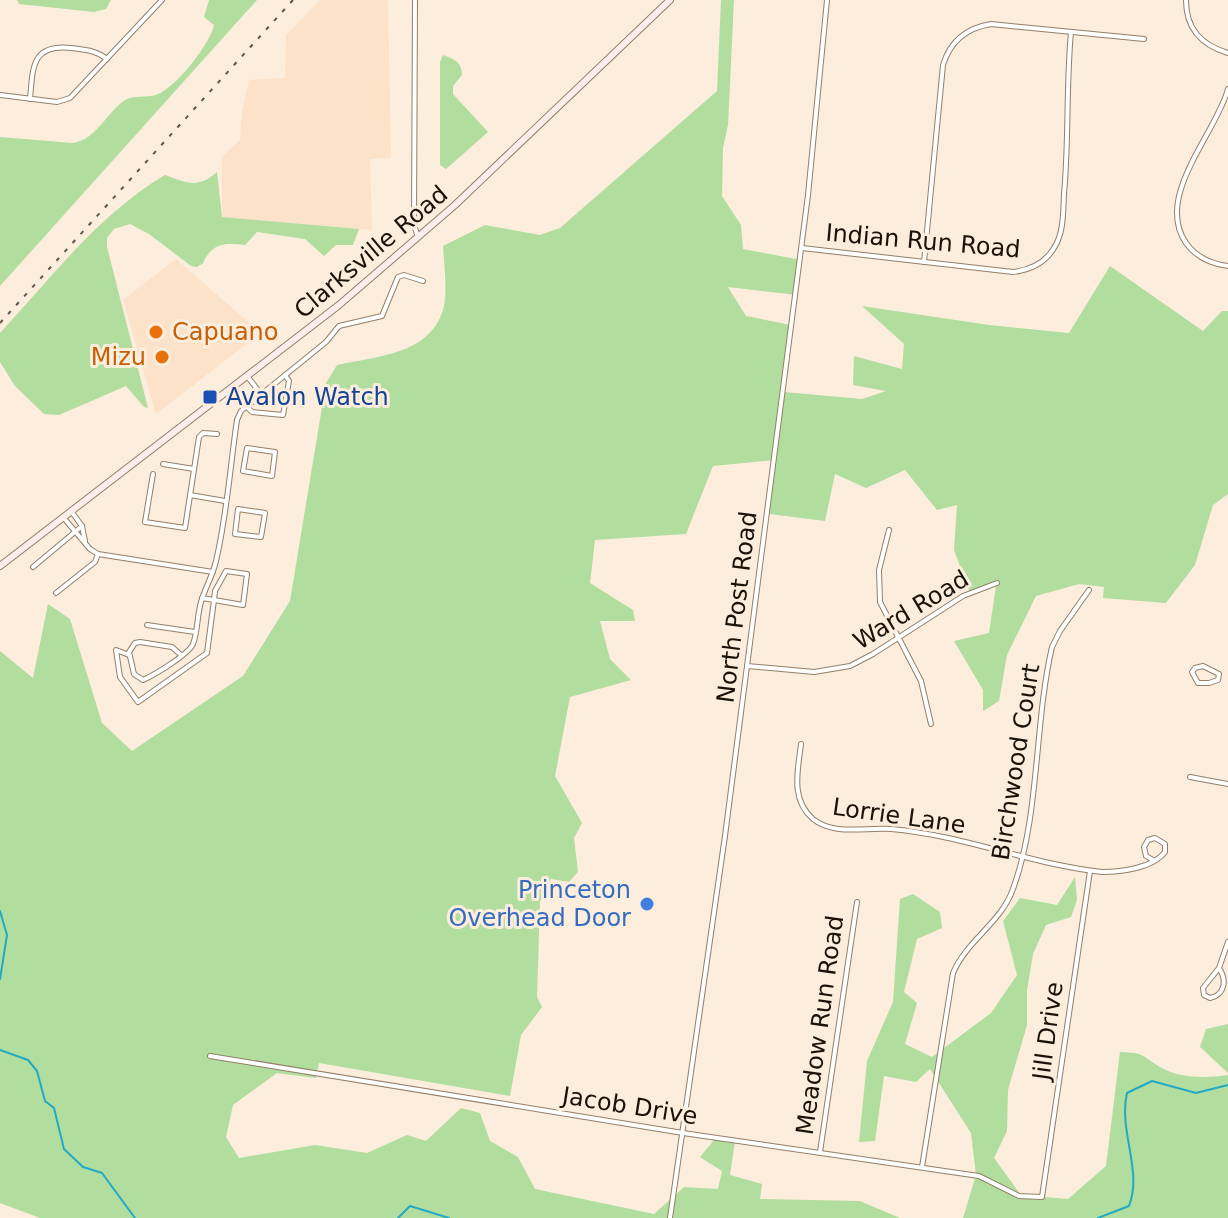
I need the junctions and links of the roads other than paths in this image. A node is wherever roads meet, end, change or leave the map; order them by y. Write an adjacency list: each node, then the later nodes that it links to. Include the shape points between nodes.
1 (162, 0): 9 (street)
2 (415, 0): 13 (street)
3 (670, 0): 13 (street, Clarksville Road)
4 (827, 0): 14 (street, North Post Road)
5 (1186, 0): 8 (street, via 1195,34)
6 (1071, 32): 7 (street); 15 (street, via 982,25 966,32 949,50 943,65); 15 (street, Indian Run Road, via 1069,144 1062,225 1053,250 1036,266 1013,272)
7 (1144, 39)
8 (1228, 53)
9 (108, 59): 12 (street, via 69,99); 12 (street, via 90,51 46,50 34,66)
10 (1228, 89): 16 (street, via 1185,180 1177,216 1190,248)
11 (0, 95): 12 (street)
12 (30, 99)
13 (418, 237): 19 (street, Clarksville Road)
14 (802, 248): 15 (street, Indian Run Road); 53 (street, North Post Road)
15 (924, 262)
16 (1228, 266)
17 (423, 281): 18 (street, via 398,277 382,316 339,326)
18 (285, 375): 20 (street); 21 (street, via 289,381 283,415 252,412)
19 (247, 376): 20 (street); 30 (street, Clarksville Road)
20 (261, 394): 21 (street)
21 (246, 406): 25 (street, via 237,420)
22 (217, 434): 24 (street, via 199,437)
23 (163, 464): 24 (street)
24 (194, 469): 28 (street)
25 (230, 469): 26 (street); 29 (street)
26 (243, 471): 26 (street, via 247,448 275,452 272,476)
27 (153, 474): 28 (street, via 145,522 185,528)
28 (190, 495): 29 (street)
29 (225, 501): 34 (street)
30 (71, 511): 31 (street, Clarksville Road); 32 (street)
31 (63, 517): 35 (street); 39 (street, Clarksville Road)
32 (82, 526): 35 (street); 37 (street)
33 (889, 530): 49 (street, via 878,592)
34 (221, 531): 36 (street); 41 (street)
35 (75, 532): 37 (street); 40 (street)
36 (235, 534): 36 (street, via 238,509 265,513 261,537)
37 (86, 543): 38 (street)
38 (98, 554): 41 (street); 44 (street)
39 (0, 566)
40 (33, 567)
41 (213, 572): 45 (street)
42 (997, 583): 49 (street, Ward Road, via 963,596)
43 (1089, 590): 61 (street, Birchwood Court, via 1052,647)
44 (56, 593)
45 (202, 598): 46 (street); 48 (street)
46 (214, 600): 46 (street, via 226,571 247,574 243,605); 55 (street, via 207,653)
47 (147, 625): 48 (street)
48 (195, 632): 51 (street, via 191,647)
49 (898, 638): 53 (street, Ward Road, via 862,661 837,669); 57 (street, via 921,681)
50 (129, 655): 51 (street, via 140,642 172,647); 52 (street, via 140,679); 55 (street, via 116,650 120,677 138,702)
51 (181, 655): 52 (street)
52 (165, 666): 55 (street)
53 (747, 666): 68 (street, North Post Road)
54 (1219, 674): 54 (street, via 1203,666 1192,672 1201,684 1216,682); 56 (street)
55 (173, 677)
56 (1225, 678)
57 (931, 724)
58 (801, 744): 61 (street, Lorrie Lane, via 799,798 819,823 926,833)
59 (1190, 777): 60 (street)
60 (1228, 784)
61 (1023, 856): 63 (street, Lorrie Lane); 70 (street, Birchwood Court, via 1003,910 969,944 953,973)
62 (1153, 860): 62 (street, via 1166,848 1155,838 1143,849); 63 (street, Lorrie Lane, via 1126,870)
63 (1090, 871): 71 (street, Jill Drive)
64 (857, 902): 69 (street, Meadow Run Road)
65 (1228, 942): 66 (street)
66 (1219, 968): 66 (street, via 1224,986 1215,998 1207,997 1203,988)
67 (210, 1056): 68 (street, Jacob Drive)
68 (683, 1133): 69 (street, Jacob Drive); 72 (street, North Post Road)
69 (820, 1152): 70 (street, Jacob Drive)
70 (922, 1167): 71 (street, Jacob Drive, via 979,1176 1019,1196)
71 (1042, 1197)
72 (670, 1218)

